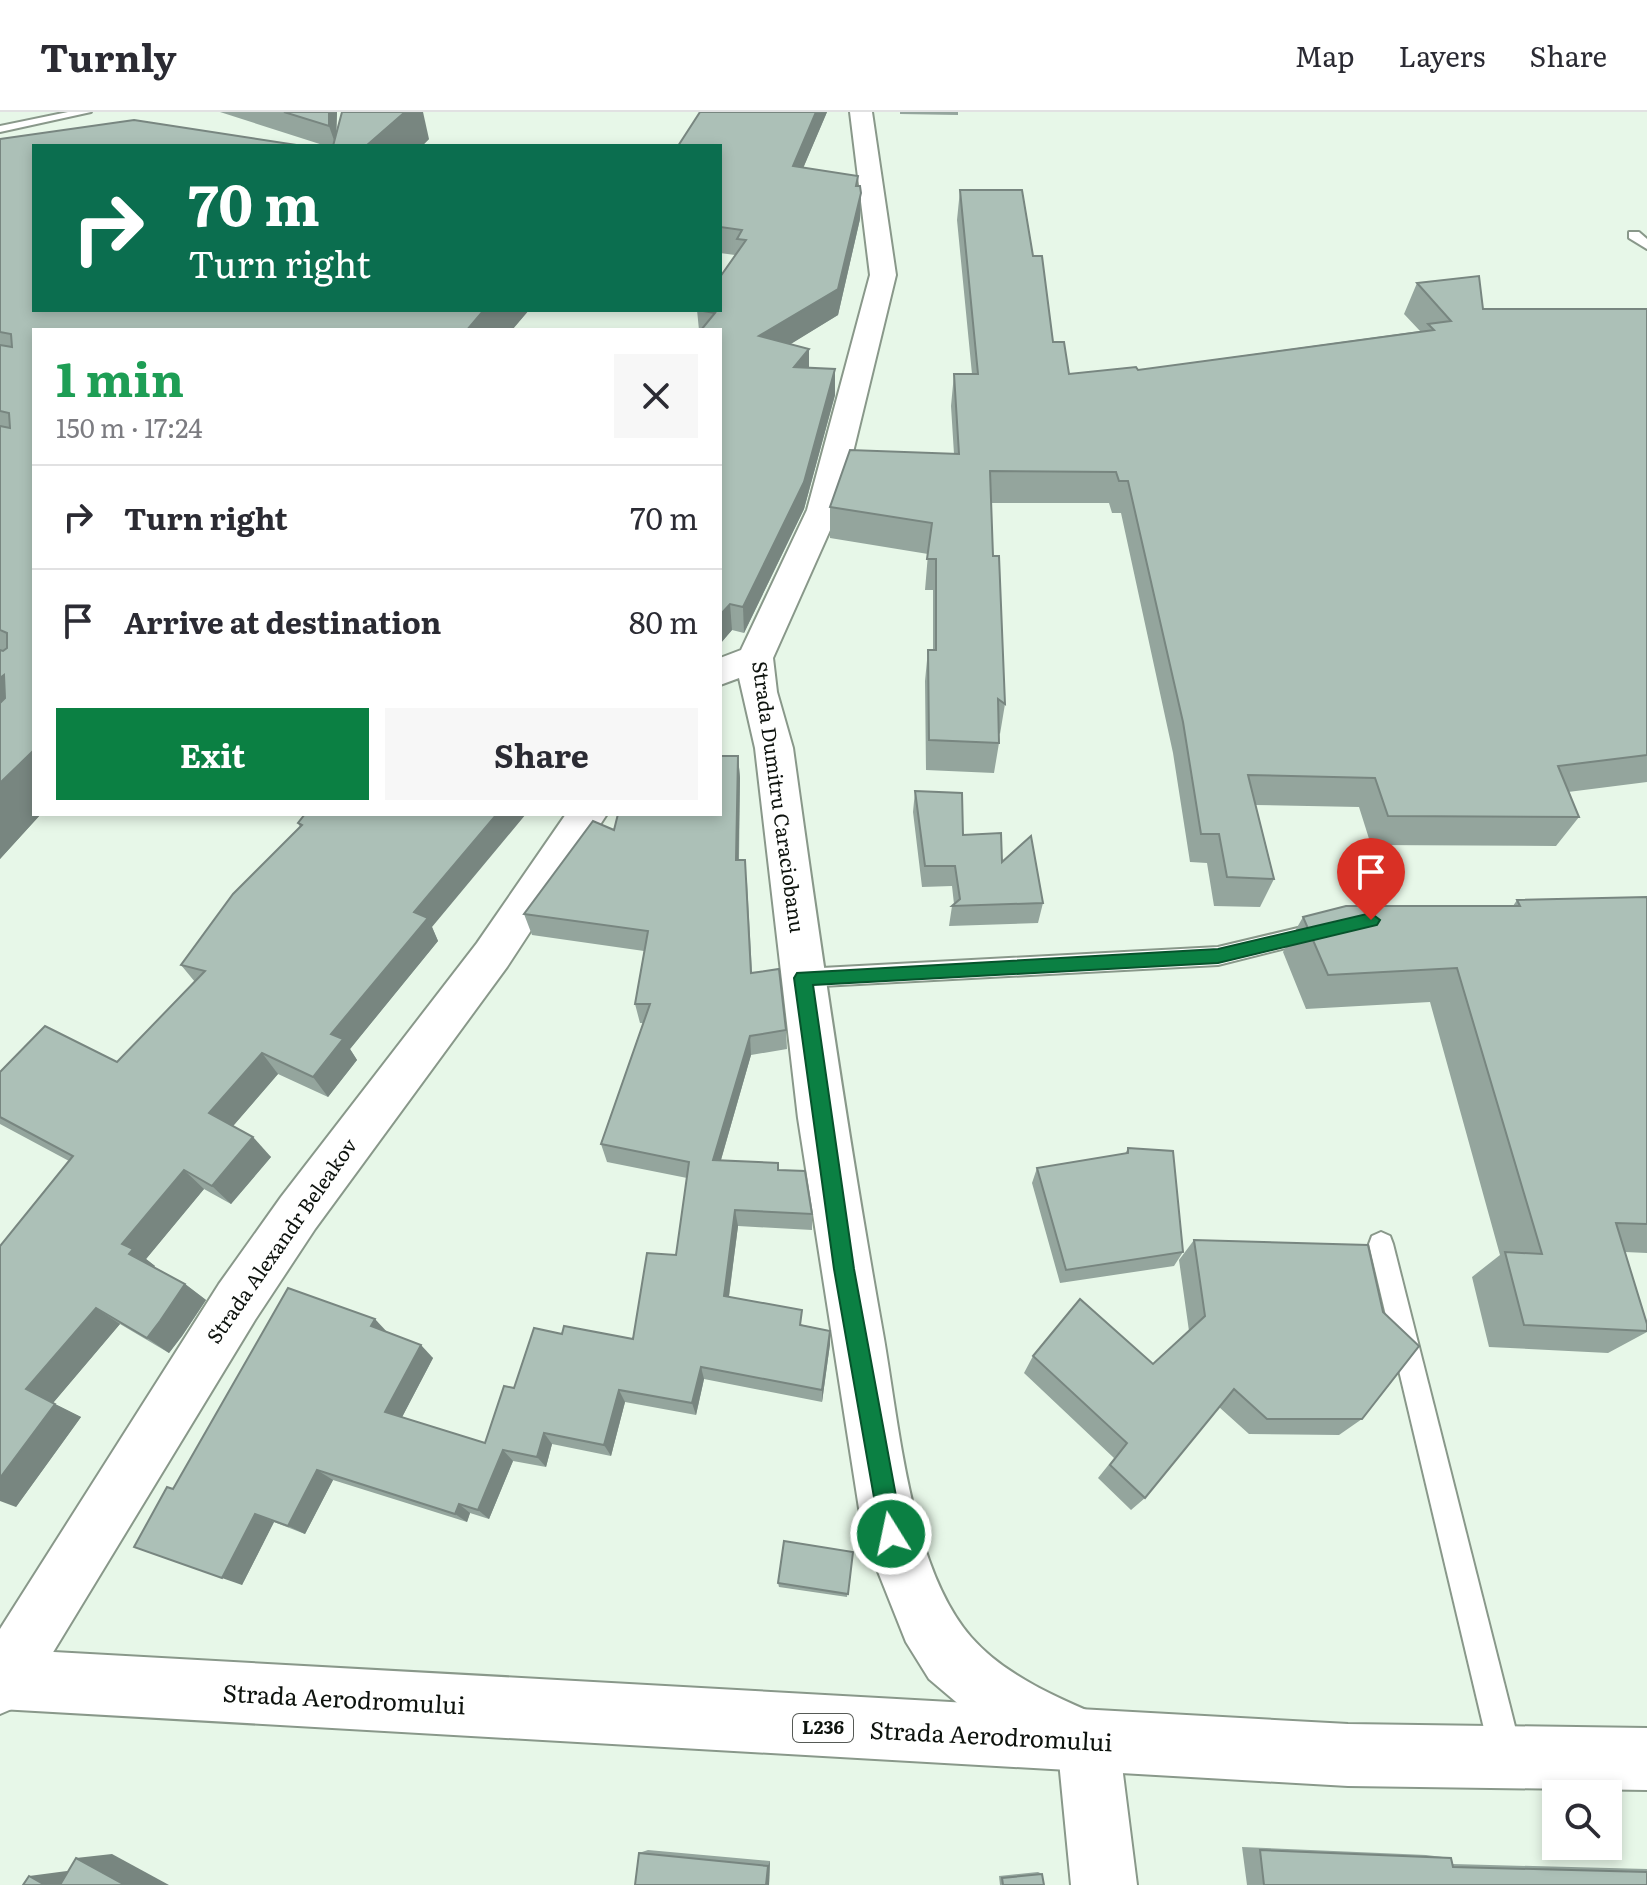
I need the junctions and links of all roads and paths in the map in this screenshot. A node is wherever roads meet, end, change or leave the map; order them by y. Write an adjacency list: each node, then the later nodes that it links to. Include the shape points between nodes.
1 (85, 112): 3 (lane)
2 (861, 112): 6 (street, Strada Dumitru Caraciobanu, via 883,275 823,510)
3 (0, 129)
4 (1634, 235): 5 (lane)
5 (1647, 245)
6 (738, 665): 9 (street, Strada Dumitru Caraciobanu, via 759,692 774,748)
7 (586, 816): 11 (street, Strada Alexandr Beleakov, via 492,955 246,1289)
8 (1340, 927): 9 (lane, via 1218,956)
9 (803, 978): 12 (street, Strada Dumitru Caraciobanu, via 844,1269 891,1534 927,1621 950,1658 1034,1719)
10 (1381, 1244): 13 (lane)
11 (1, 1680): 12 (street, Strada Aerodromului / L236)
12 (1088, 1742): 13 (street, Strada Aerodromului / L236, via 1348,1755); 15 (street)
13 (1506, 1755): 14 (street, Strada Aerodromului / L236)
14 (1647, 1759)
15 (1104, 1885)

